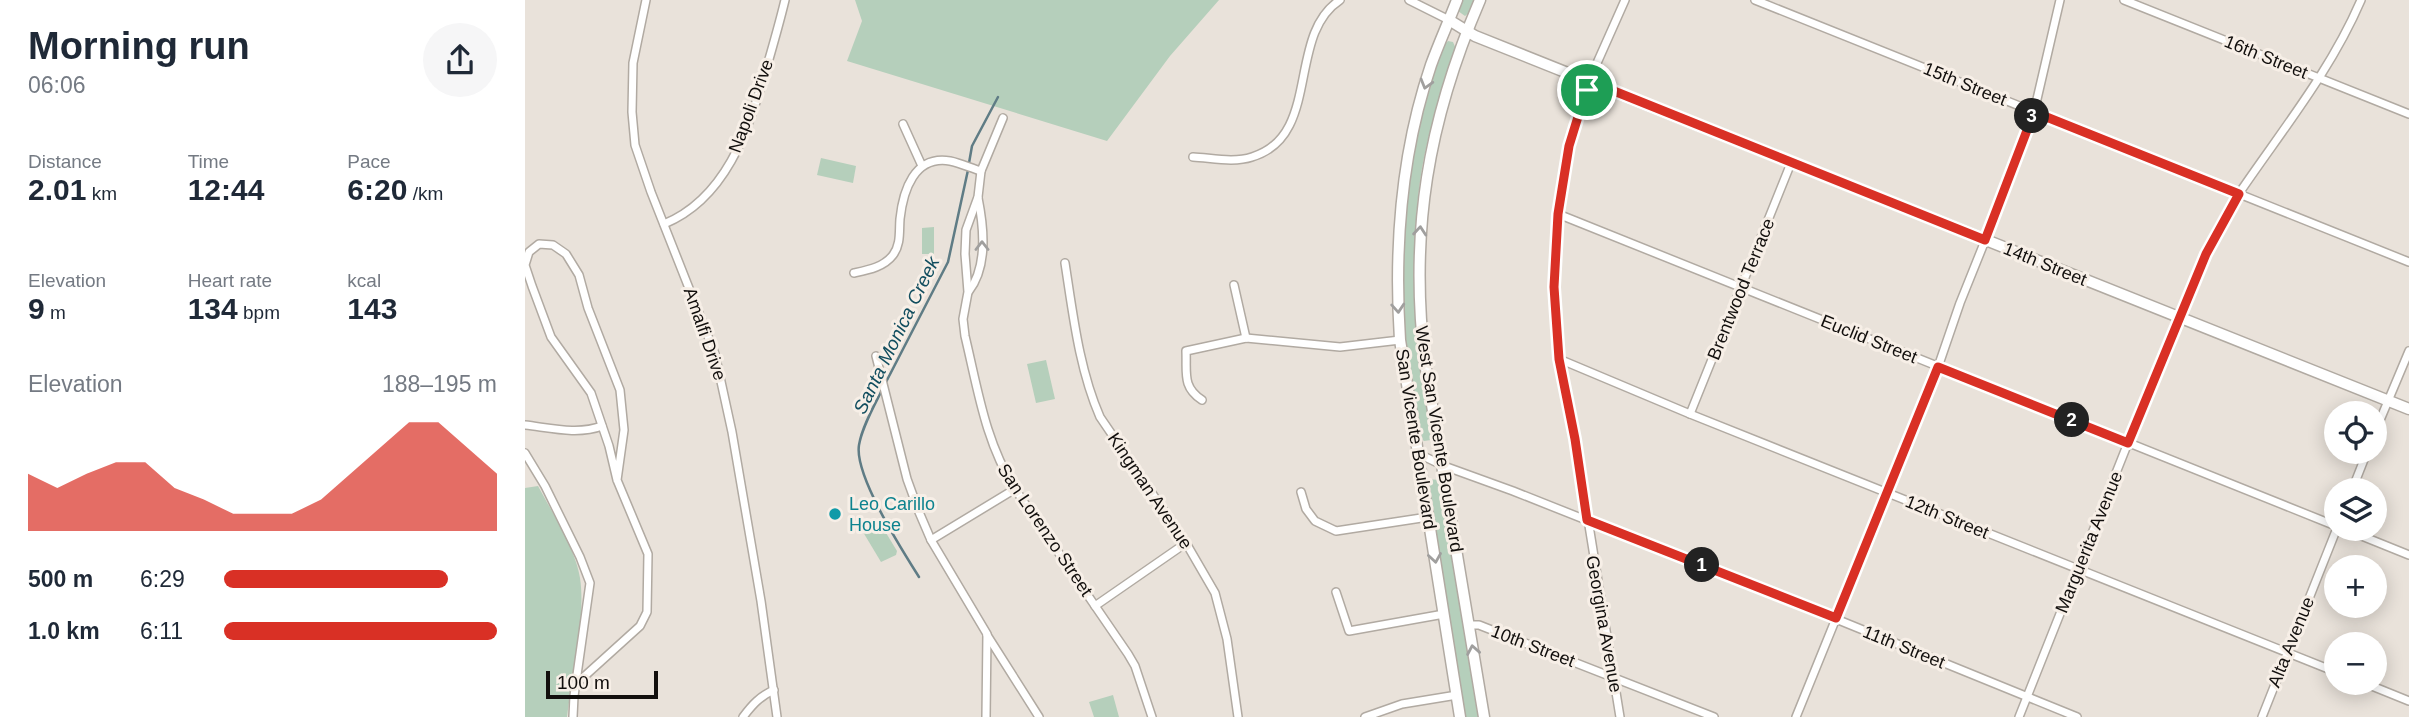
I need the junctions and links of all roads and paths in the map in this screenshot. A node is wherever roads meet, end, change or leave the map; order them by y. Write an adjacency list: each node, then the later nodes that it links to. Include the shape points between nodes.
1 (646, 0): 27 (street, Amalfi Drive, via 633,63 632,111 638,156)
2 (785, 0): 27 (street, Napoli Drive, via 743,140 709,192 691,209)
3 (1340, 0): 20 (street, via 1317,26 1283,138 1264,152 1238,160)
4 (1409, 0): 12 (street)
5 (1458, 0): 12 (main road, San Vicente Boulevard)
6 (1480, 0): 13 (main road, West San Vicente Boulevard)
7 (1625, 0): 15 (street, Georgina Avenue)
8 (1755, 0): 16 (street, 15th Street)
9 (2060, 0): 16 (street)
10 (2124, 0): 14 (street, 16th Street)
11 (2361, 0): 14 (street, Marguerita Avenue)
12 (1450, 20): 13 (main road, 14th Street); 37 (main road, San Vicente Boulevard, one-way to 37, via 1431,65 1405,176 1398,263)
13 (1467, 31): 15 (main road, 14th Street); 51 (main road, West San Vicente Boulevard, one-way to 13, via 1420,322 1419,243 1434,135)
14 (2319, 78): 17 (street, 16th Street); 24 (street, Marguerita Avenue)
15 (1589, 81): 21 (main road, 14th Street); 26 (street, Georgina Avenue, via 1569,146)
16 (2034, 112): 24 (street, 15th Street); 28 (street)
17 (2409, 114)
18 (1003, 118): 23 (street, San Lorenzo Street)
19 (903, 124): 22 (street)
20 (1193, 157)
21 (1791, 163): 28 (main road, 14th Street); 33 (street, Brentwood Terrace)
22 (922, 166): 23 (street, via 949,161); 31 (street, via 908,183 897,249 884,263)
23 (981, 171): 25 (street, San Lorenzo Street)
24 (2239, 194): 30 (street, 15th Street); 35 (street, Marguerita Avenue)
25 (978, 197): 34 (street, San Lorenzo Street, via 966,230); 34 (street, San Lorenzo Street, one-way to 25, via 982,262)
26 (1558, 214): 33 (street, Euclid Street); 40 (street, Georgina Avenue, via 1554,287)
27 (663, 224): 75 (street, Amalfi Drive, via 715,354)
28 (1985, 240): 35 (main road, 14th Street); 41 (street)
29 (1065, 262): 62 (street, Kingman Avenue, via 1092,399)
30 (2409, 262)
31 (854, 273)
32 (1234, 285): 36 (street)
33 (1742, 289): 41 (street, Euclid Street); 45 (street, Brentwood Terrace)
34 (968, 292): 53 (street, San Lorenzo Street, via 963,319 989,437)
35 (2178, 317): 43 (main road, 14th Street); 48 (street, Marguerita Avenue)
36 (1246, 338): 37 (street, via 1340,347); 42 (street, via 1187,351 1187,386)
37 (1401, 340): 50 (main road, San Vicente Boulevard)
38 (2409, 351): 43 (street)
39 (876, 356): 59 (street, via 907,479)
40 (1559, 359): 45 (street, 12th Street); 57 (street, Georgina Avenue)
41 (1938, 367): 48 (street, Euclid Street); 55 (street)
42 (1202, 400)
43 (2387, 400): 44 (main road, 14th Street)
44 (2409, 409)
45 (1690, 414): 55 (street, 12th Street)
46 (525, 425): 47 (street, via 578,432)
47 (602, 425): 52 (street); 52 (street, via 591,393 551,337 532,286 525,265 539,244 553,244 566,254 579,275 587,308 620,390 624,430)
48 (2128, 443): 58 (street, Euclid Street); 64 (street, Marguerita Avenue)
49 (525, 453): 74 (street, via 590,583)
50 (1419, 454): 51 (street, 11th Street); 56 (main road, San Vicente Boulevard)
51 (1444, 466): 57 (street, 11th Street); 69 (main road, West San Vicente Boulevard)
52 (617, 480): 74 (street, via 648,554 647,612 640,626)
53 (1015, 489): 59 (street); 66 (street, San Lorenzo Street)
54 (1301, 492): 56 (street, via 1315,521 1336,531)
55 (1887, 493): 64 (street, 12th Street); 68 (street)
56 (1428, 517): 67 (main road, San Vicente Boulevard, one-way to 67)
57 (1587, 520): 68 (street, 11th Street); 73 (street, Georgina Avenue)
58 (2324, 522)
59 (931, 540): 70 (street)
60 (2333, 541): 71 (street, Alta Avenue)
61 (2372, 541): 63 (street, Euclid Street)
62 (1186, 542): 66 (street); 86 (street, Kingman Avenue, via 1219,603)
63 (2409, 555)
64 (2077, 570): 71 (street, 12th Street); 78 (street, Marguerita Avenue)
65 (1336, 592): 67 (street, via 1349,631)
66 (1095, 606): 85 (street, San Lorenzo Street, via 1135,666)
67 (1444, 614): 77 (main road, San Vicente Boulevard)
68 (1836, 618): 78 (street, 11th Street); 92 (street)
69 (1468, 625): 73 (street, 10th Street, via 1479,625); 89 (main road, West San Vicente Boulevard, one-way to 69)
70 (987, 634): 83 (street); 84 (street)
71 (2287, 653): 72 (street, 12th Street); 95 (street, Alta Avenue)
72 (2324, 667)
73 (1613, 676): 90 (street, Georgina Avenue); 91 (street, 10th Street)
74 (577, 683): 80 (street)
75 (774, 690): 81 (street, via 754,702); 82 (street, Amalfi Drive)
76 (2387, 692): 79 (street)
77 (1457, 695): 87 (street, via 1402,704); 88 (main road, San Vicente Boulevard)
78 (2028, 697): 93 (street, Marguerita Avenue); 94 (street, 11th Street)
79 (2409, 701)
80 (573, 717)
81 (743, 717)
82 (777, 717)
83 (986, 717)
84 (1039, 717)
85 (1152, 717)
86 (1238, 717)
87 (1366, 717)
88 (1461, 717)
89 (1484, 717)
90 (1620, 717)
91 (1714, 717)
92 (1796, 717)
93 (2019, 717)
94 (2077, 717)
95 (2262, 717)

